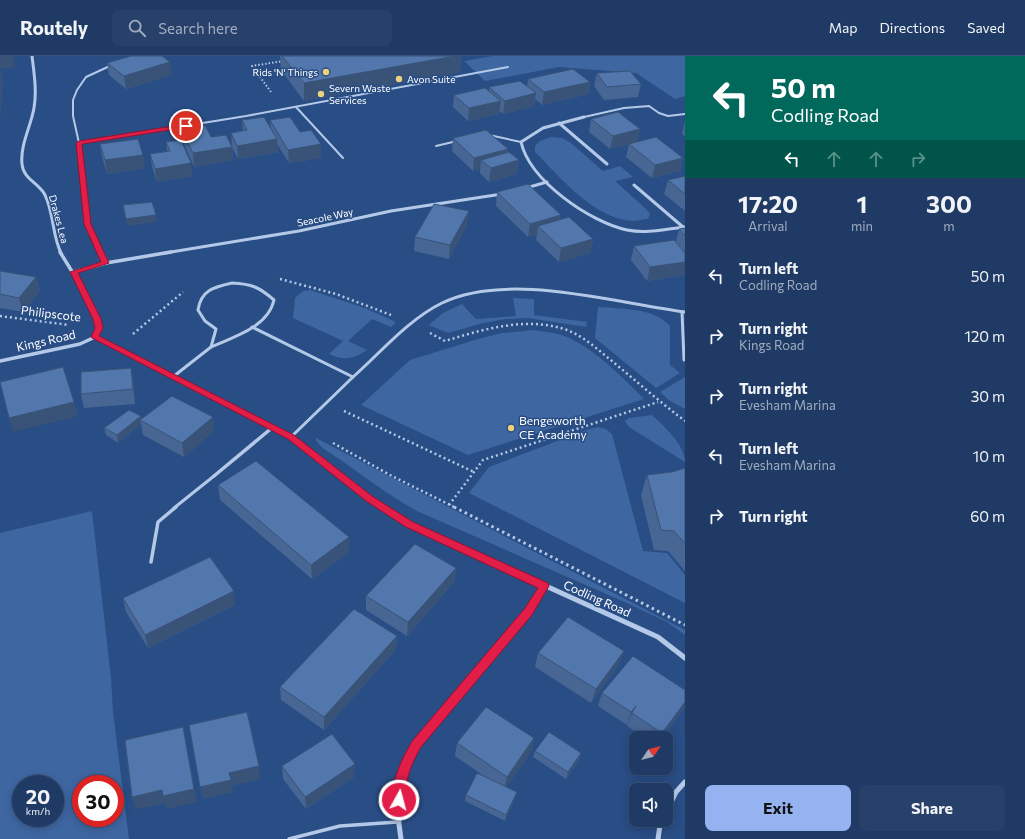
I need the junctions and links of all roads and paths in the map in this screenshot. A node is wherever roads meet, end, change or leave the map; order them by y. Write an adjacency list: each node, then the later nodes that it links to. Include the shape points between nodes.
1 (32, 56): 23 (street, Drakes Lea, via 34,107 22,153 22,170 41,188 46,197 56,242 62,257)
2 (284, 61): 5 (path, via 252,66)
3 (117, 63): 13 (lane, via 86,77 77,90 73,100 73,116)
4 (508, 66): 6 (lane)
5 (274, 96)
6 (296, 107): 13 (lane); 15 (lane)
7 (685, 114): 8 (lane, via 668,116 649,106 624,108)
8 (584, 117): 9 (street)
9 (559, 122): 12 (street, via 539,128); 16 (street)
10 (486, 134): 12 (lane)
11 (464, 139): 14 (lane)
12 (521, 142): 17 (street, via 522,152 528,162)
13 (79, 143): 22 (lane, via 88,224)
14 (436, 146)
15 (343, 158)
16 (607, 164)
17 (547, 182): 19 (street); 21 (street, via 572,204 592,217 612,225 657,231)
18 (634, 185): 21 (street)
19 (520, 189)
20 (507, 193): 22 (street, Seacole Way, via 391,211 299,231)
21 (684, 227)
22 (106, 263): 23 (street, Seacole Way)
23 (74, 272): 27 (street)
24 (683, 312): 30 (lane); 33 (lane, via 527,291 491,290 444,303 426,313)
25 (0, 316): 27 (path, Philipscote)
26 (252, 327): 29 (lane); 29 (lane, via 264,319 272,309 274,300 268,292 251,284 239,282 215,286 200,300 198,308 204,321 216,329); 33 (lane)
27 (99, 328): 28 (street)
28 (95, 337): 31 (street, Kings Road, via 80,344); 32 (street, Codling Road)
29 (211, 347): 32 (lane)
30 (684, 360)
31 (0, 361)
32 (174, 376): 37 (street, Codling Road)
33 (353, 377): 35 (lane)
34 (658, 402): 39 (path, via 483,460)
35 (326, 403): 36 (lane); 39 (path)
36 (301, 426): 38 (lane); 41 (path)
37 (273, 427): 38 (street, Codling Road); 40 (street)
38 (291, 437): 43 (street, Codling Road, via 369,498 410,524)
39 (474, 472): 41 (path)
40 (214, 476): 42 (lane, via 158,522)
41 (449, 505): 44 (path)
42 (151, 562)
43 (544, 586): 45 (street, Codling Road, via 658,637); 48 (street, via 528,612 417,743 405,762 399,789)
44 (685, 625)
45 (685, 658)
46 (685, 782): 47 (street)
47 (673, 798)
48 (397, 822): 50 (lane, via 340,826); 51 (street)
49 (661, 827): 52 (street)
50 (289, 839)
51 (401, 839)
52 (658, 839)

